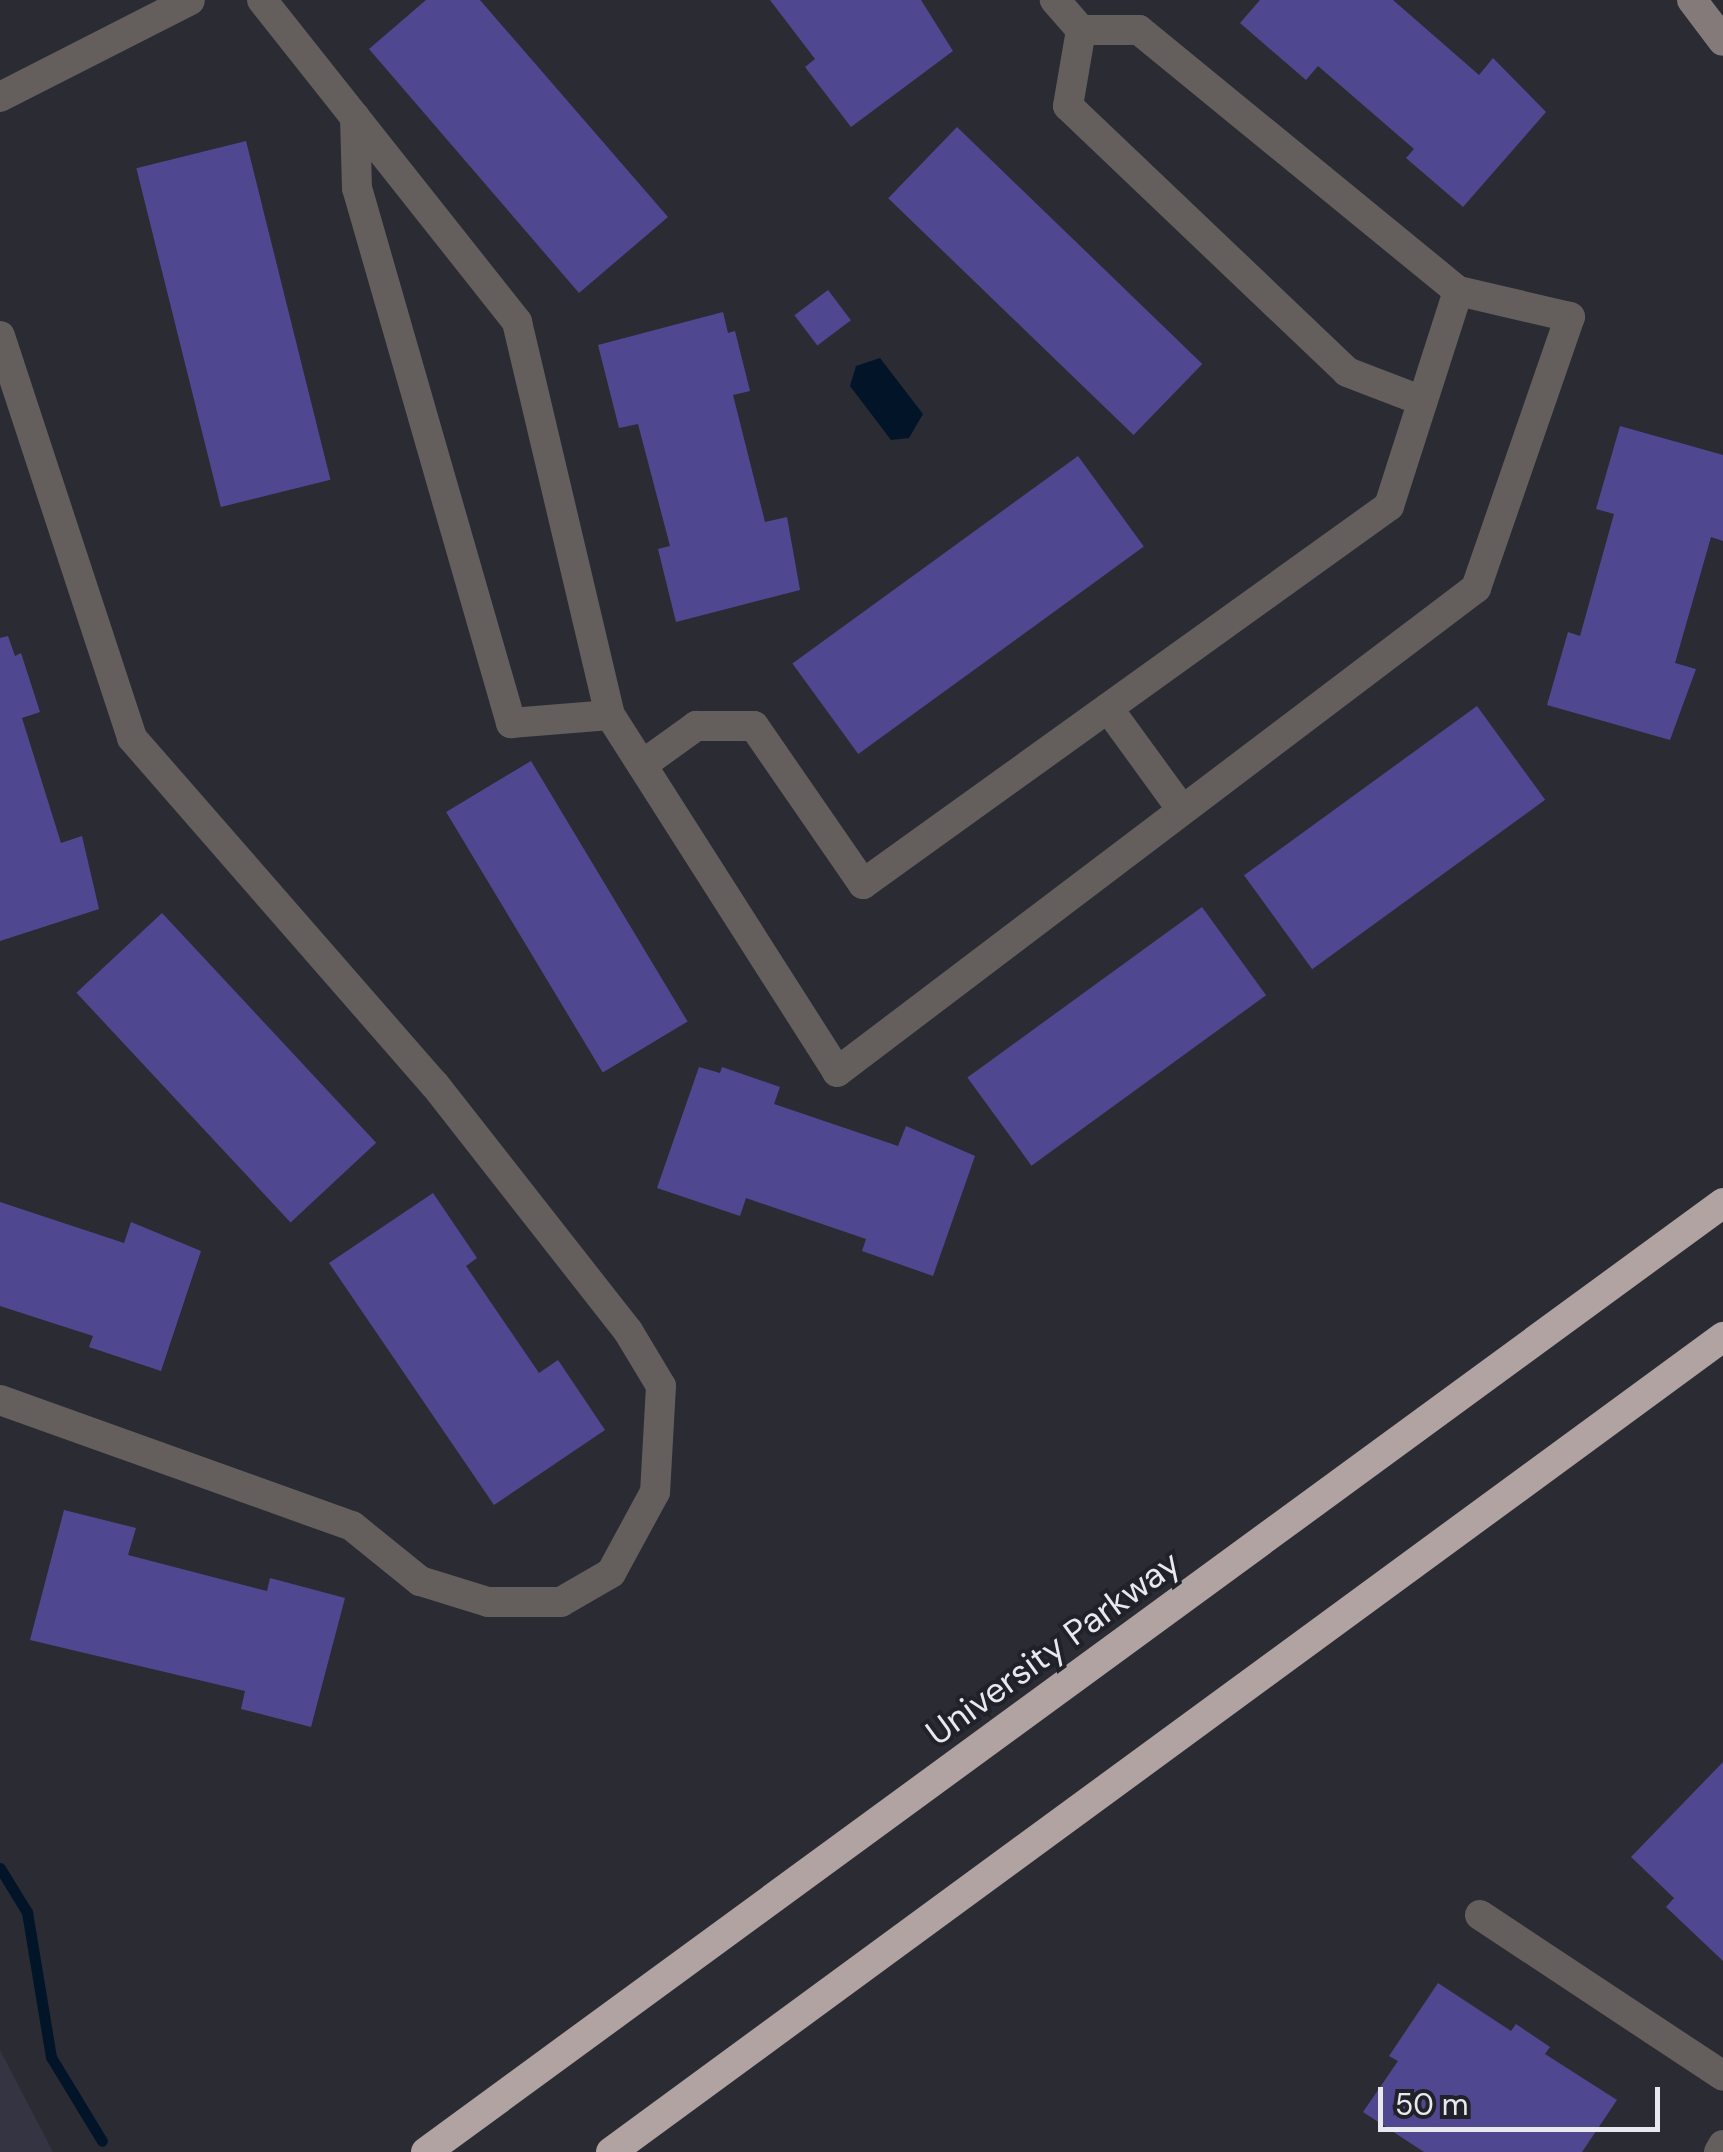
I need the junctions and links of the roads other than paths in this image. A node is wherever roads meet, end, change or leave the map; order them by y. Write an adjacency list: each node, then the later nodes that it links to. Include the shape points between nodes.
1 (190, 0): 7 (street)
2 (262, 0): 8 (street)
3 (1055, 0): 5 (street)
4 (1692, 0): 6 (street)
5 (1081, 30): 9 (street, via 1139,30); 11 (street, via 1068,106 1347,372)
6 (1723, 41)
7 (0, 98)
8 (354, 117): 13 (street, via 517,322); 13 (street, via 357,188 511,723)
9 (1458, 292): 11 (street); 15 (street, via 1570,317 1476,588)
10 (0, 336): 18 (street, via 132,738 435,1085 628,1331 662,1386 655,1492 612,1573 561,1602 488,1602 420,1581 352,1526)
11 (1422, 401): 12 (street, via 1389,506)
12 (1108, 708): 14 (street, via 862,884 754,726 696,726); 15 (street)
13 (610, 715): 14 (street)
14 (642, 765): 15 (street, via 836,1072)
15 (1182, 810)
16 (1723, 1203): 22 (highway, University Parkway)
17 (1723, 1337): 23 (highway)
18 (0, 1400)
19 (1480, 1915): 20 (street)
20 (1723, 2076)
21 (1723, 2145): 24 (street)
22 (426, 2152)
23 (610, 2152)
24 (1718, 2152)

